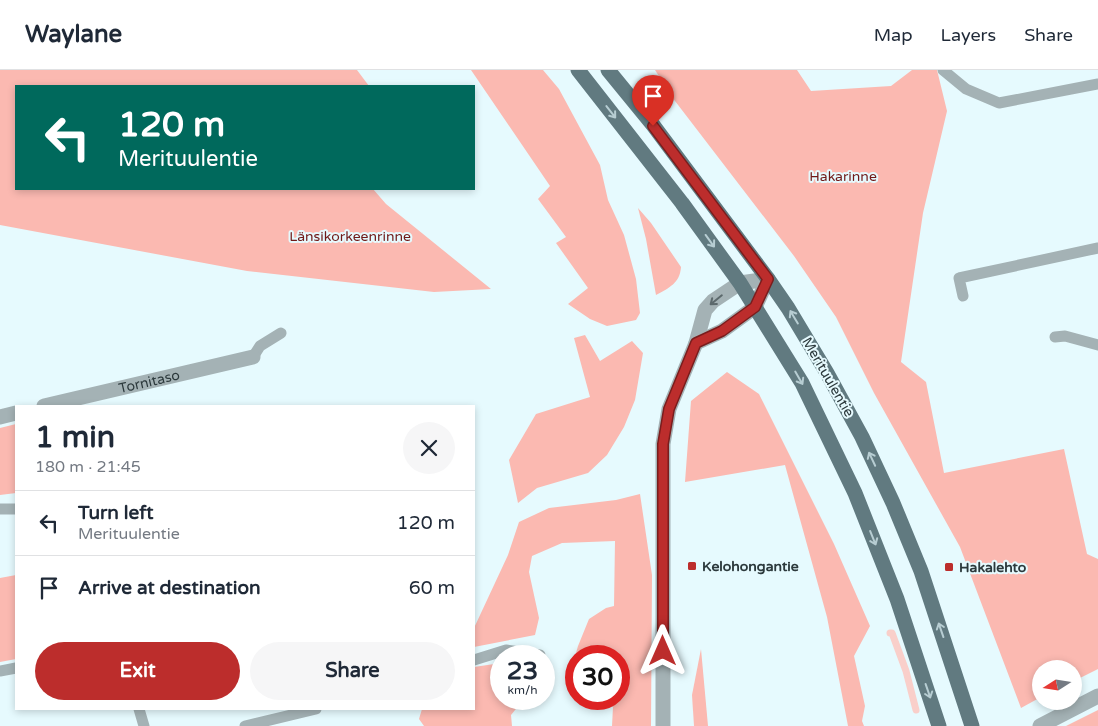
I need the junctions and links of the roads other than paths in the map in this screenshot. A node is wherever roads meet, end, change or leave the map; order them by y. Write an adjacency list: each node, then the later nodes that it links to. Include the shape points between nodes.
1 (578, 70): 7 (main road, Merituulentie, one-way to 7)
2 (608, 70): 6 (main road, Merituulentie)
3 (942, 70): 4 (lane, via 966,89 999,103)
4 (1098, 84)
5 (1098, 248): 8 (lane, via 959,278)
6 (768, 279): 7 (street); 9 (street); 31 (main road, Merituulentie, one-way to 6, via 921,571 893,503 827,373)
7 (740, 283): 9 (main road, Merituulentie); 12 (street, one-way to 12, via 705,310)
8 (963, 296)
9 (755, 307): 12 (street, via 722,331); 30 (main road, Merituulentie, one-way to 30, via 802,383 854,493 898,599)
10 (280, 333): 14 (lane, via 260,346)
11 (1055, 337): 13 (lane, via 1065,336)
12 (696, 343): 29 (street, via 669,409 663,444)
13 (1098, 345)
14 (253, 357): 15 (street, Tornitaso)
15 (48, 405)
16 (15, 413): 17 (street)
17 (0, 417)
18 (0, 509): 19 (lane)
19 (15, 509)
20 (490, 655): 21 (lane)
21 (475, 660)
22 (15, 668): 23 (lane)
23 (0, 671)
24 (1098, 696): 32 (street)
25 (139, 710): 27 (lane)
26 (312, 710): 28 (lane)
27 (144, 726)
28 (246, 726)
29 (663, 726)
30 (939, 726)
31 (972, 726)
32 (1040, 726)

